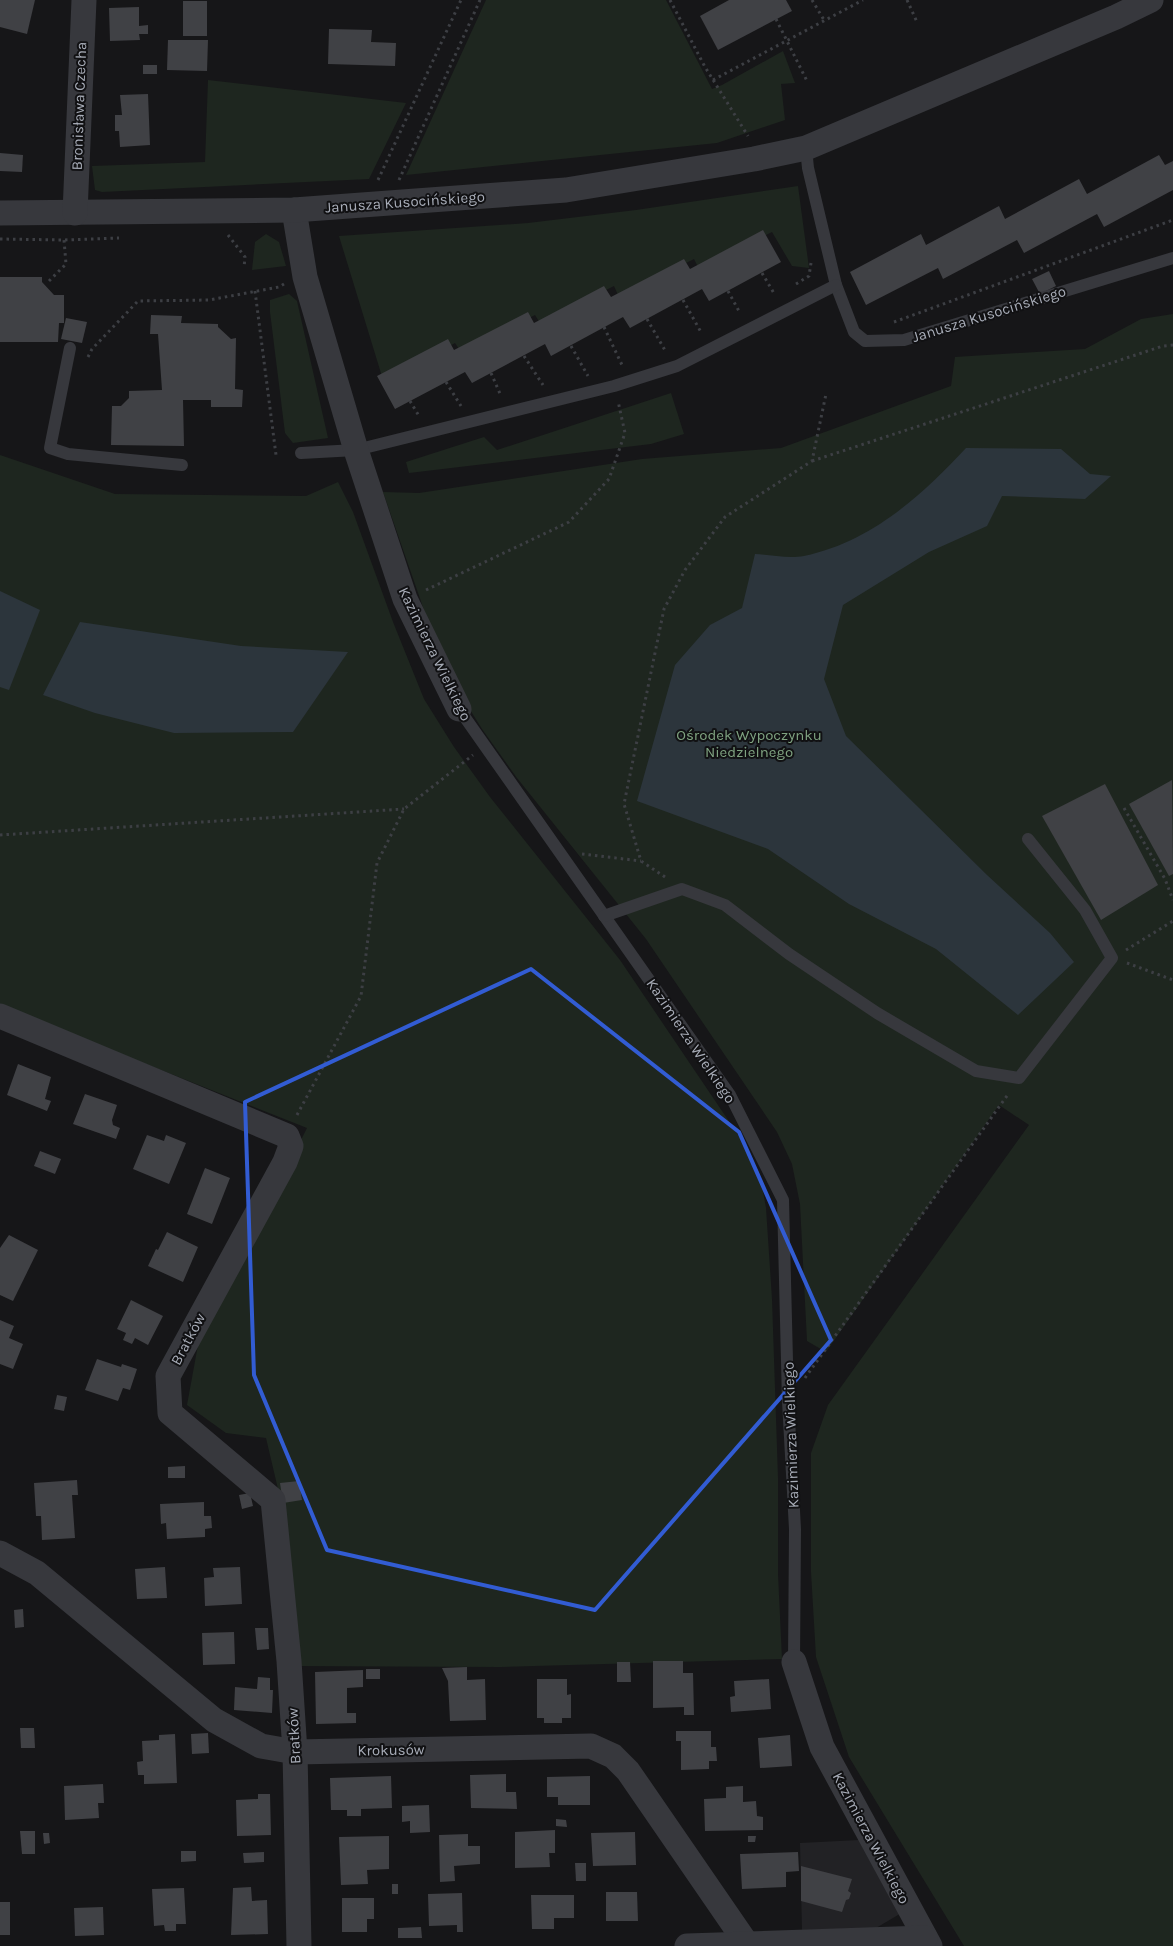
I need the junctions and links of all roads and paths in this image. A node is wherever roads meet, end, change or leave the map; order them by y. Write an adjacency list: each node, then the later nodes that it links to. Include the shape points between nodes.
1 (84, 0): 23 (street, Bronisława Czecha)
2 (461, 0): 19 (path, via 376,184)
3 (480, 0): 17 (path)
4 (670, 0): 13 (path)
5 (812, 0): 10 (path)
6 (862, 0): 10 (path)
7 (907, 0): 11 (path)
8 (1151, 0): 16 (street, Janusza Kusocińskiego)
9 (776, 19): 12 (path)
10 (824, 20): 12 (path)
11 (917, 22)
12 (786, 39): 13 (path); 14 (path)
13 (713, 80): 15 (path, via 750,140)
14 (808, 81)
15 (741, 142)
16 (806, 148): 21 (street, Janusza Kusocińskiego, via 566,190); 32 (lane, Janusza Kusocińskiego)
17 (398, 182): 18 (path); 20 (path)
18 (407, 182)
19 (383, 183)
20 (390, 183)
21 (294, 210): 23 (street, Janusza Kusocińskiego); 71 (street, Kazimierza Wielkiego, via 305,277)
22 (0, 213): 23 (street, Janusza Kusocińskiego)
23 (75, 213)
24 (1173, 220): 45 (path)
25 (226, 232): 29 (path, via 245,257)
26 (64, 240): 31 (path, via 66,264)
27 (809, 255): 34 (path, via 809,276)
28 (1173, 258): 32 (lane, Janusza Kusocińskiego, via 904,340 865,341 854,332)
29 (244, 268)
30 (762, 273): 38 (path)
31 (49, 281)
32 (836, 285): 66 (lane, via 677,366)
33 (278, 287): 35 (path)
34 (789, 287)
35 (255, 291): 58 (path, via 209,300 138,301 92,349); 73 (path)
36 (728, 291): 42 (path)
37 (782, 291): 38 (path)
38 (775, 295): 39 (path)
39 (766, 299)
40 (683, 300): 48 (path)
41 (749, 309): 42 (path)
42 (740, 313): 43 (path)
43 (732, 317)
44 (647, 319): 54 (path)
45 (890, 323)
46 (604, 327): 59 (path)
47 (710, 330): 48 (path)
48 (702, 334): 49 (path)
49 (695, 338)
50 (1173, 345): 74 (path)
51 (571, 346): 63 (path)
52 (70, 348): 75 (lane, via 50,448 68,454)
53 (673, 349): 54 (path)
54 (666, 353): 56 (path)
55 (524, 356): 67 (path)
56 (658, 356)
57 (629, 364): 59 (path)
58 (83, 366)
59 (622, 366): 60 (path)
60 (614, 368)
61 (491, 373): 69 (path)
62 (597, 374): 63 (path)
63 (588, 377): 64 (path)
64 (580, 379)
65 (446, 382): 70 (path)
66 (614, 386): 71 (lane); 76 (path, via 626,434 609,479 569,522)
67 (546, 390)
68 (826, 394): 74 (path)
69 (505, 403)
70 (462, 407)
71 (356, 450): 72 (lane); 76 (street, Kazimierza Wielkiego)
72 (301, 453)
73 (276, 455)
74 (812, 461): 84 (path, via 725,517 685,570 664,609 624,804)
75 (182, 465)
76 (405, 600): 77 (street, Kazimierza Wielkiego)
77 (459, 709): 78 (lane, Kazimierza Wielkiego)
78 (484, 747): 80 (path); 83 (lane, Kazimierza Wielkiego)
79 (1124, 808): 86 (path, via 1165,879)
80 (404, 809): 81 (path); 93 (path, via 377,863 360,996)
81 (0, 836)
82 (1028, 839): 89 (lane, via 1085,910)
83 (558, 852): 84 (path); 87 (lane, Kazimierza Wielkiego)
84 (641, 861): 85 (path)
85 (682, 889): 87 (lane); 92 (lane, via 725,905 789,954 976,1071)
86 (1173, 900)
87 (604, 916): 94 (lane, Kazimierza Wielkiego, via 730,1095 783,1200)
88 (1173, 921): 89 (path)
89 (1112, 958): 90 (path); 92 (lane)
90 (1173, 980)
91 (0, 1016): 93 (street)
92 (1019, 1078): 94 (path)
93 (286, 1136): 97 (street, Bratków, via 291,1146 285,1162 168,1376 170,1413 273,1500)
94 (788, 1401): 96 (lane, Kazimierza Wielkiego, via 795,1529)
95 (0, 1553): 97 (street, Krokusów, via 37,1573 214,1720 262,1746)
96 (794, 1662): 98 (street, Kazimierza Wielkiego, via 822,1747)
97 (295, 1752): 99 (street, Krokusów, via 591,1746 613,1756 628,1771); 100 (street, Bratków)
98 (928, 1942): 99 (street)
99 (747, 1944): 101 (street)
100 (299, 1946)
101 (687, 1946)

